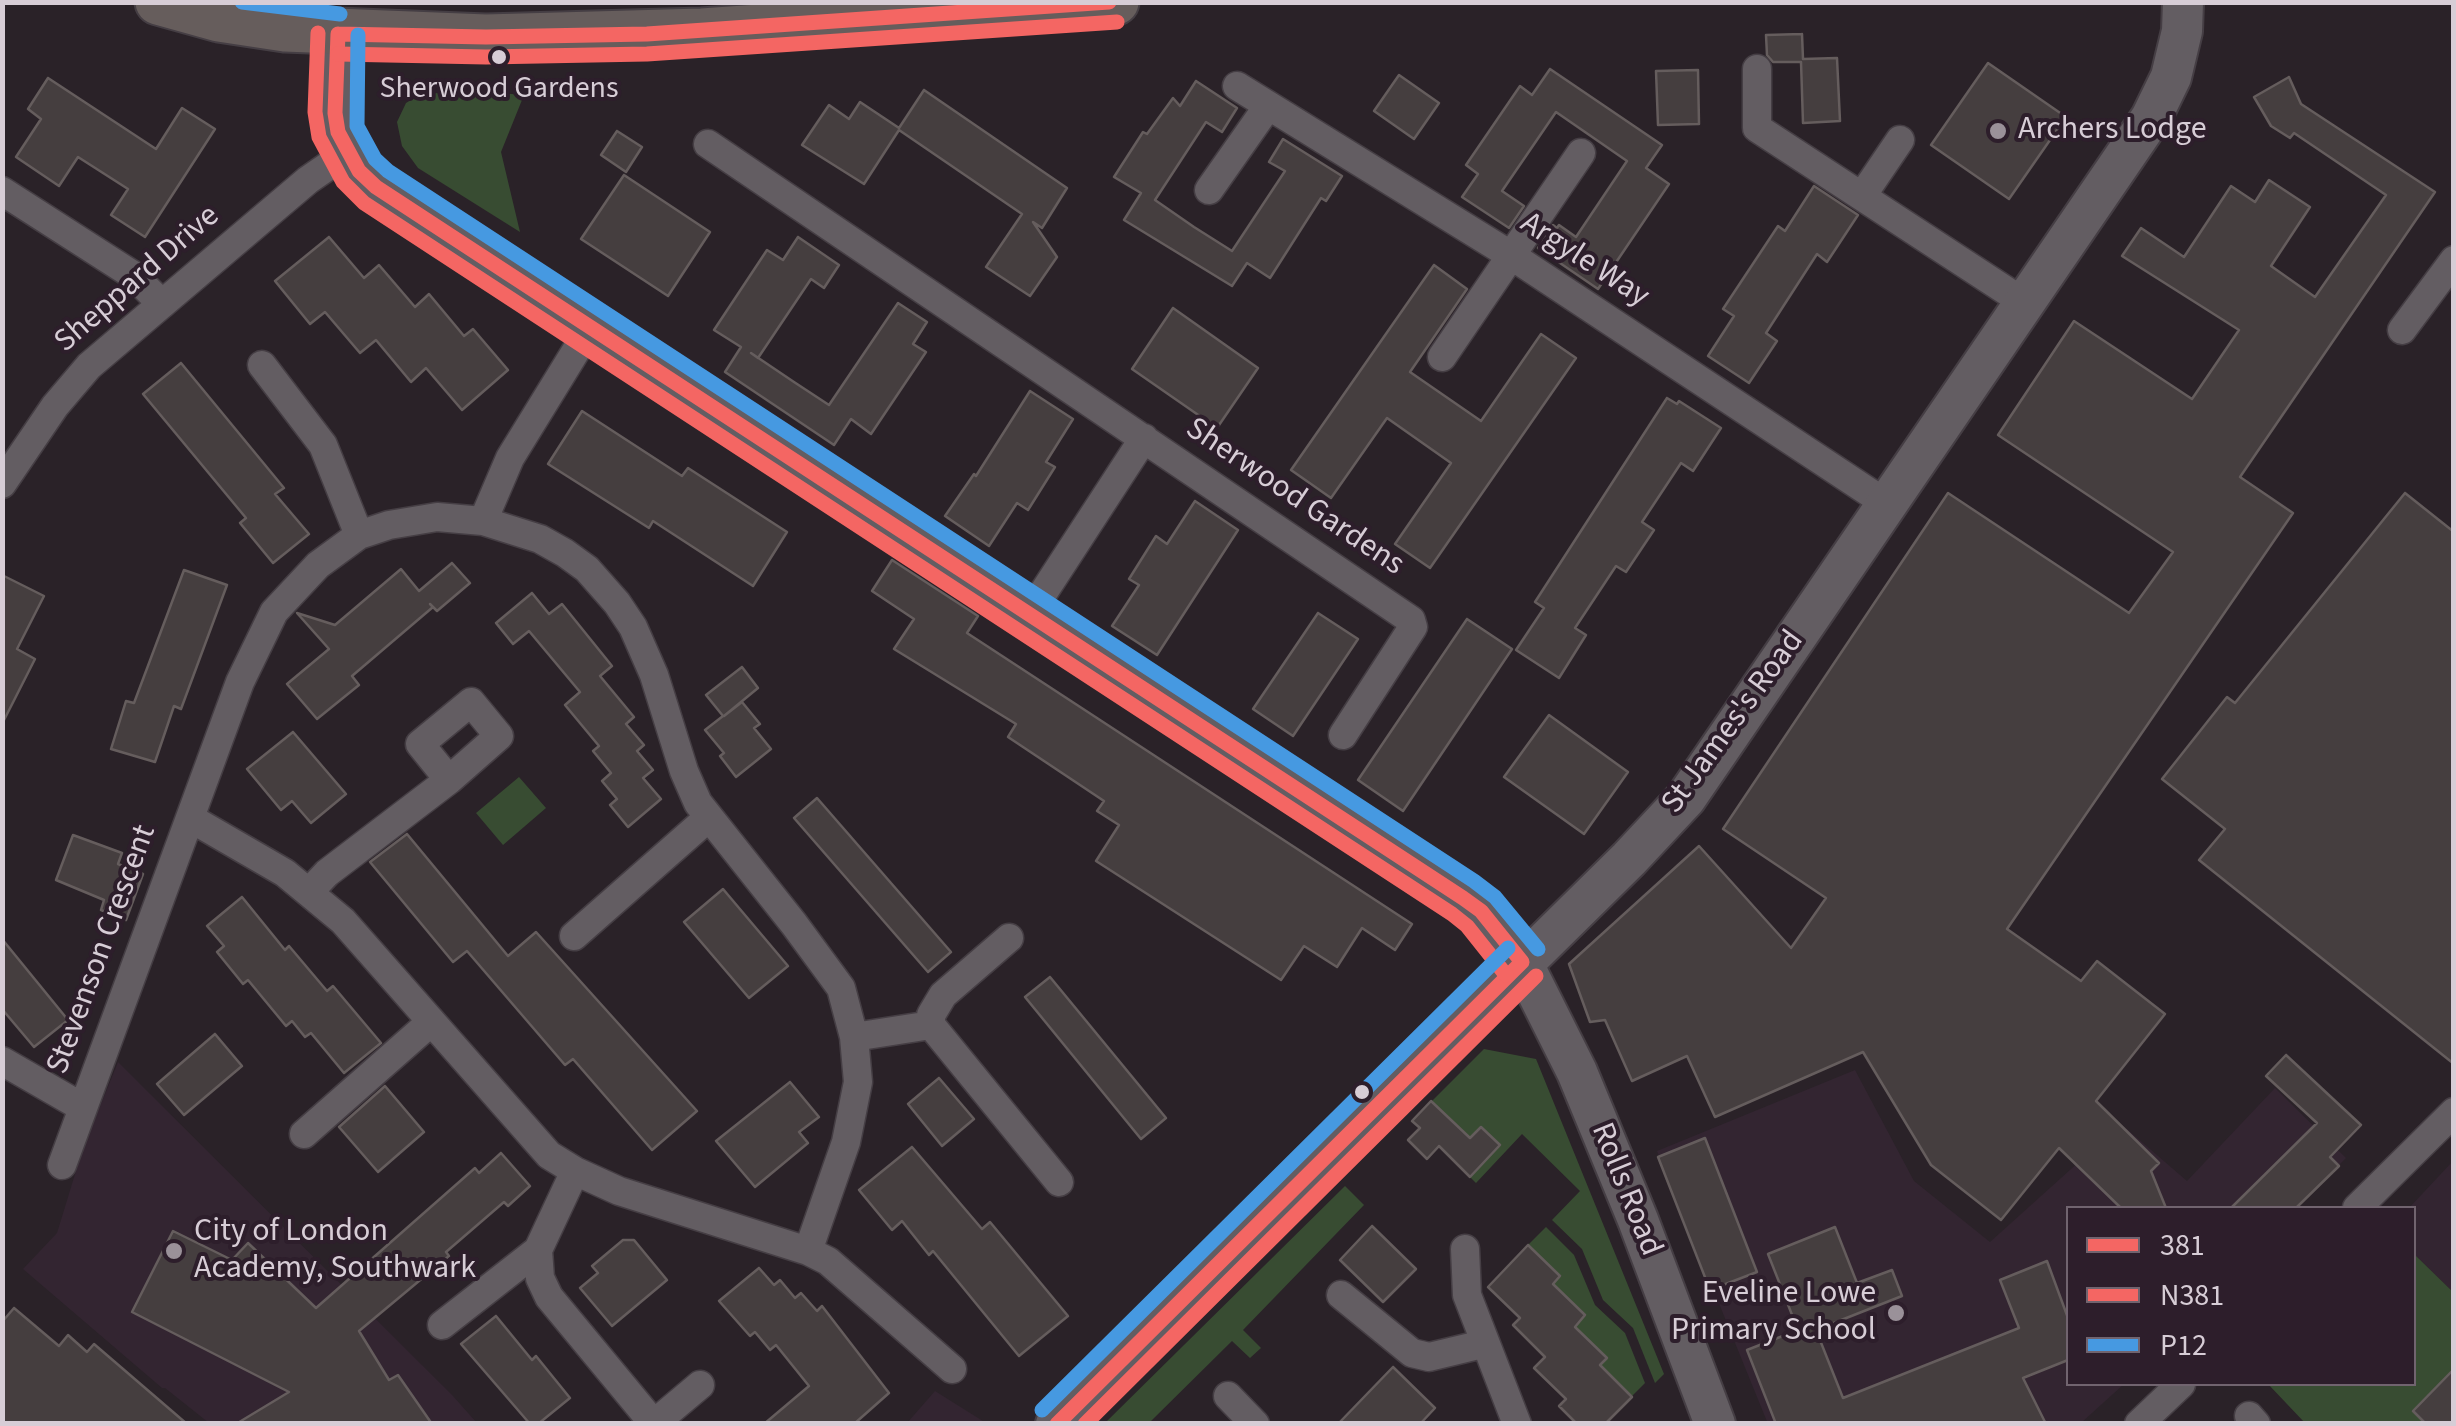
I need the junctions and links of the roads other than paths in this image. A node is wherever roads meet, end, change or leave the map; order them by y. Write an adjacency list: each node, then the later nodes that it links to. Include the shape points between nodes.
1 (158, 2): 4 (main road, via 250,25)
2 (1116, 2): 4 (main road, via 660,33)
3 (2183, 2): 18 (main road, St James's Road, via 2171,77 2151,118)
4 (338, 34): 10 (main road, via 335,113)
5 (1757, 69): 14 (street, via 1758,128)
6 (1237, 86): 7 (street, Argyle Way)
7 (1268, 106): 12 (street); 15 (street, Argyle Way)
8 (1900, 140): 14 (street)
9 (708, 144): 23 (street, Sherwood Gardens)
10 (346, 153): 17 (street, Sheppard Drive); 19 (main road, Rolls Road, via 396,202)
11 (1581, 153): 15 (street)
12 (1208, 190)
13 (2, 192): 17 (street, via 133,276)
14 (1862, 196): 18 (street)
15 (1512, 256): 21 (street); 25 (street, Argyle Way)
16 (2454, 260): 20 (street)
17 (161, 303): 24 (street, Sheppard Drive, via 71,386)
18 (2025, 303): 25 (main road, St James's Road)
19 (590, 328): 26 (street, via 510,458); 28 (main road, Rolls Road)
20 (2402, 330)
21 (1442, 357)
22 (262, 366): 27 (street, via 323,445)
23 (1144, 438): 28 (street, Sherwood Gardens); 29 (street, Sherwood Gardens, via 1411,620 1414,627)
24 (2, 484)
25 (1886, 504): 36 (main road, St James's Road, via 1686,798)
26 (483, 520): 27 (street, Stevenson Crescent, via 437,517); 32 (street, Stevenson Crescent, via 565,553 617,603 654,674 684,771)
27 (360, 535): 31 (street, Stevenson Crescent, via 318,565 274,612 240,682)
28 (1030, 613): 36 (main road, Rolls Road, via 1463,898)
29 (1343, 735)
30 (449, 780): 33 (street)
31 (190, 818): 33 (street, Stevenson Crescent); 41 (street, Stevenson Crescent)
32 (708, 818): 34 (street); 39 (street, Stevenson Crescent, via 832,974)
33 (310, 891): 37 (street, Stevenson Crescent, via 365,942)
34 (574, 936)
35 (1009, 938): 38 (street, via 943,995)
36 (1522, 962): 59 (main road, St James's Road); 62 (main road, Rolls Road, via 1586,1095)
37 (431, 1022): 43 (street); 45 (street, Stevenson Crescent, via 537,1144)
38 (931, 1025): 39 (street); 46 (street)
39 (854, 1037): 50 (street, Stevenson Crescent, via 858,1082 851,1124)
40 (2, 1062): 41 (street, Stevenson Crescent)
41 (82, 1106): 44 (street, Stevenson Crescent)
42 (2454, 1112): 47 (street)
43 (304, 1134)
44 (62, 1165)
45 (575, 1171): 48 (street); 50 (street, Stevenson Crescent)
46 (1060, 1182)
47 (2359, 1206)
48 (538, 1250): 52 (street); 58 (street, via 550,1297)
49 (1465, 1250): 53 (street, via 1466,1295)
50 (808, 1251): 54 (street, Stevenson Crescent, via 839,1270)
51 (1341, 1295): 53 (street, via 1412,1353 1429,1356)
52 (442, 1325)
53 (1484, 1344): 61 (street)
54 (952, 1370)
55 (700, 1384): 58 (street)
56 (2178, 1386): 63 (street)
57 (1228, 1396): 60 (street)
58 (655, 1423)
59 (1056, 1424)
60 (1254, 1424)
61 (1517, 1424)
62 (1715, 1424)
63 (2139, 1424)

